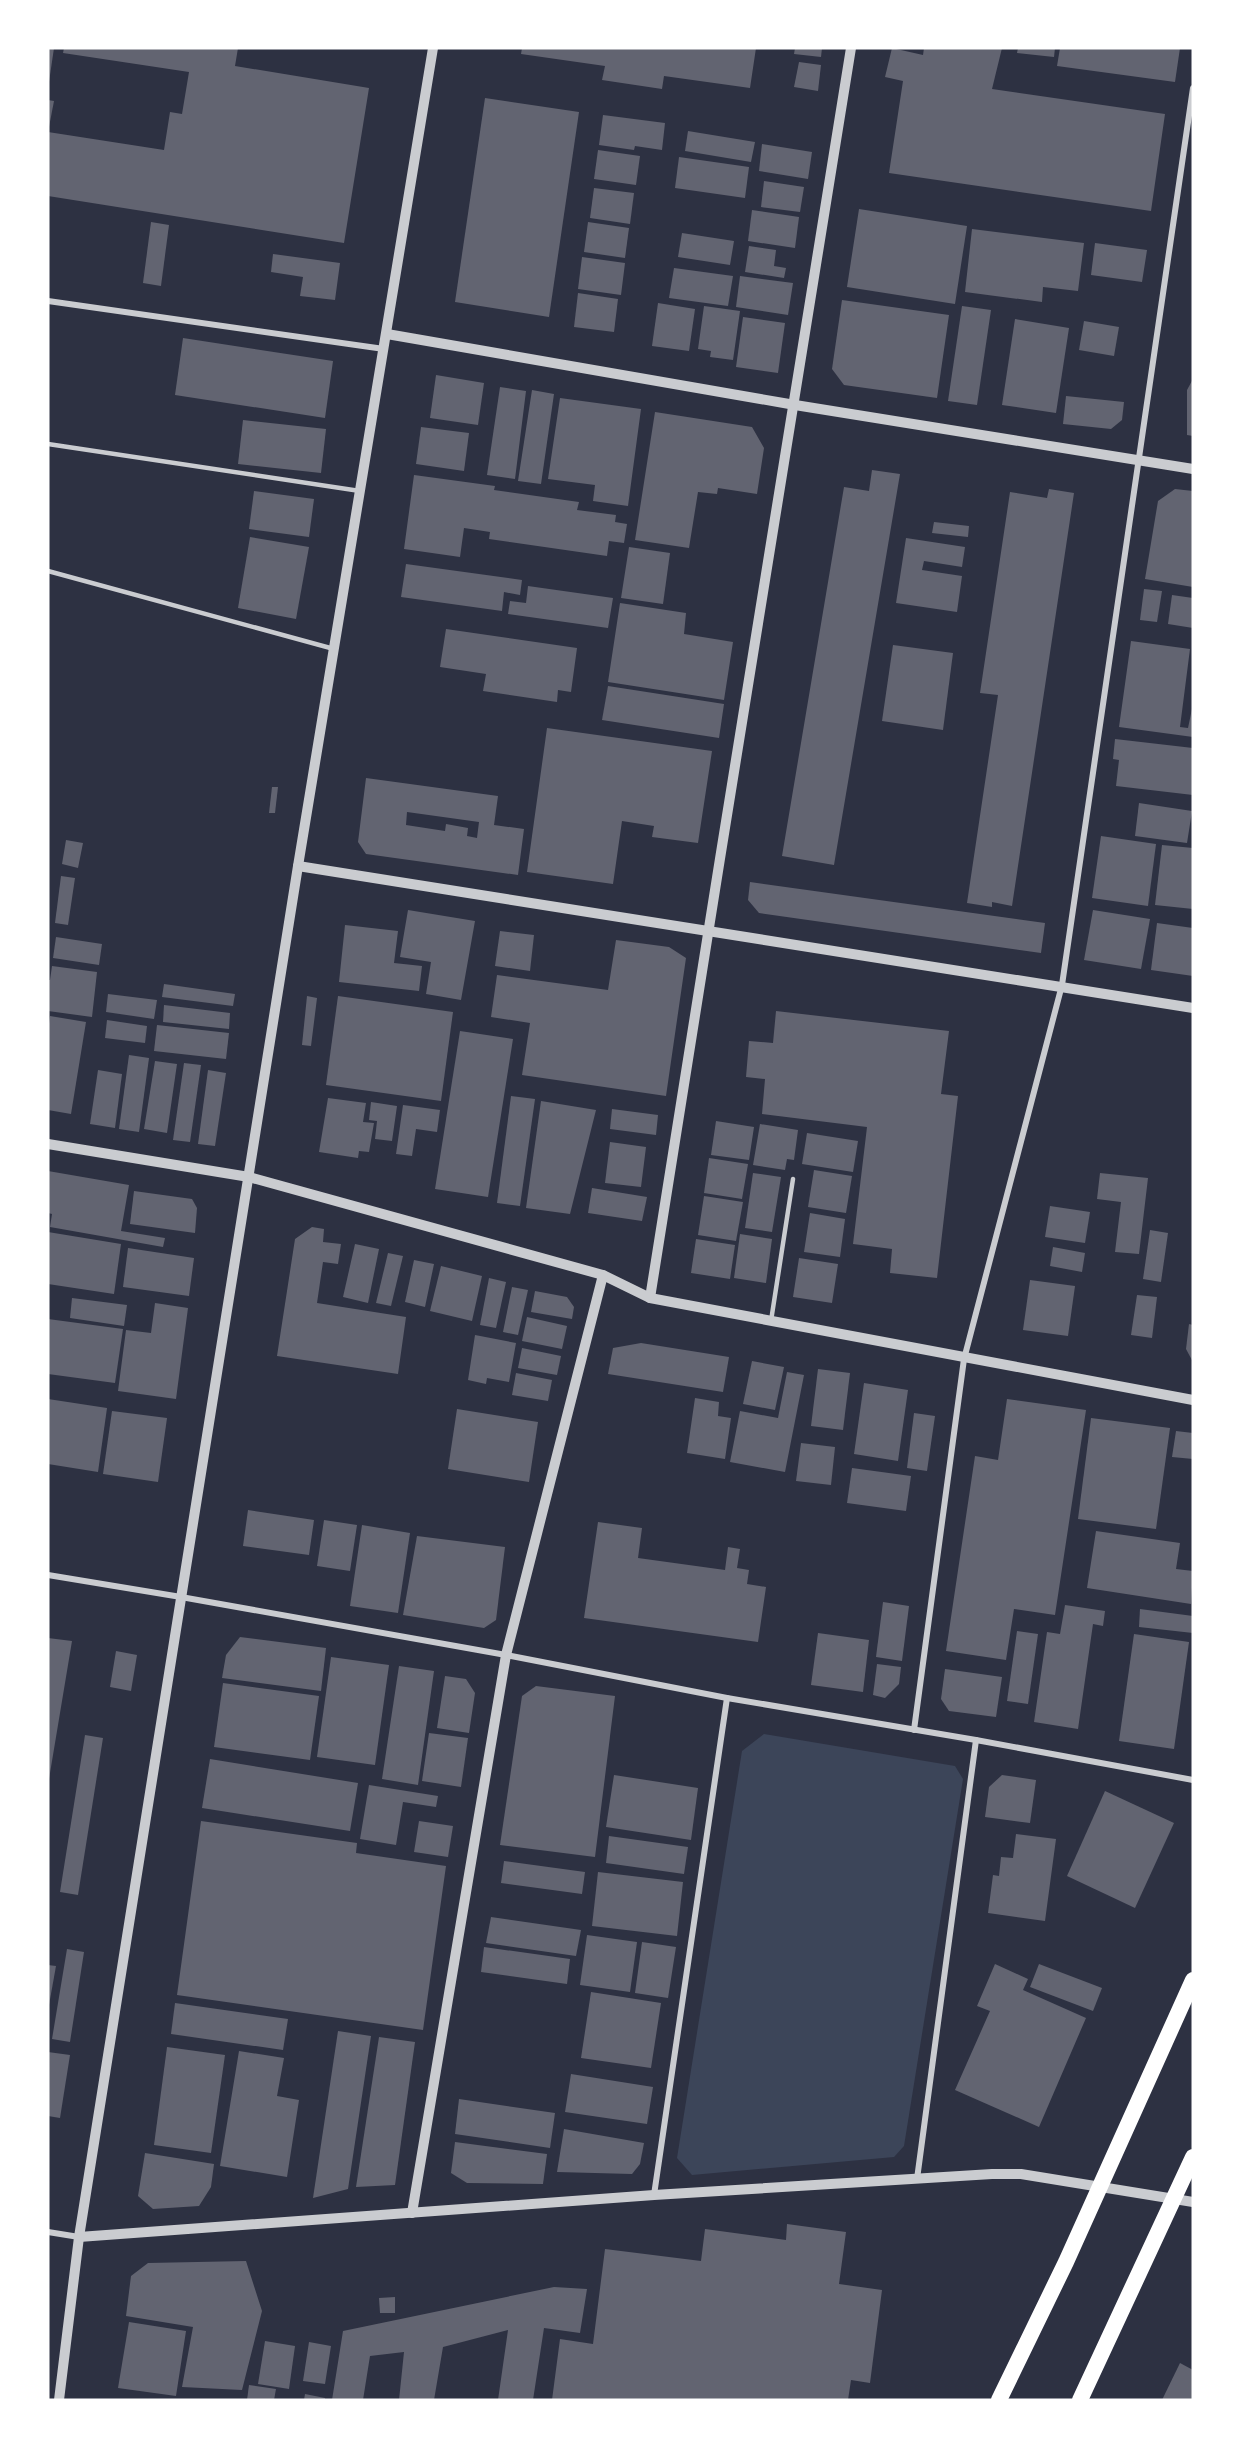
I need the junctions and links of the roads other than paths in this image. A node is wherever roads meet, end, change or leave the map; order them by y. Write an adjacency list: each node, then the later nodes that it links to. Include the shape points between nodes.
1 (433, 48): 5 (street)
2 (851, 48): 7 (street)
3 (1193, 88): 9 (street)
4 (48, 301): 6 (street)
5 (387, 334): 6 (street); 7 (street)
6 (384, 349): 11 (street)
7 (795, 405): 9 (street); 15 (street)
8 (48, 444): 11 (lane)
9 (1138, 460): 10 (street); 16 (street)
10 (1193, 469)
11 (360, 491): 13 (street)
12 (48, 571): 13 (lane)
13 (334, 649): 14 (street)
14 (298, 866): 15 (street); 19 (street)
15 (707, 929): 16 (street); 22 (street)
16 (1062, 985): 17 (street); 24 (street)
17 (1193, 1008)
18 (48, 1143): 19 (street)
19 (249, 1177): 21 (street); 27 (street)
20 (793, 1179): 23 (lane)
21 (603, 1275): 22 (street); 28 (street)
22 (651, 1298): 23 (street)
23 (771, 1322): 24 (street)
24 (964, 1359): 25 (street); 30 (street)
25 (1193, 1400)
26 (48, 1575): 27 (street)
27 (181, 1597): 28 (street); 42 (street)
28 (506, 1655): 29 (street); 40 (street)
29 (727, 1698): 30 (street); 37 (street)
30 (914, 1730): 31 (street)
31 (976, 1740): 32 (street); 35 (street)
32 (1193, 1780)
33 (1193, 1980): 36 (highway)
34 (1193, 2157): 38 (highway)
35 (917, 2179): 36 (street, via 1021,2174); 37 (street)
36 (1100, 2186): 38 (street); 44 (highway)
37 (654, 2195): 40 (street)
38 (1173, 2200): 39 (street); 45 (highway)
39 (1193, 2202)
40 (412, 2213): 42 (street)
41 (48, 2232): 42 (street)
42 (79, 2237): 43 (street)
43 (59, 2400)
44 (999, 2400)
45 (1080, 2400)

